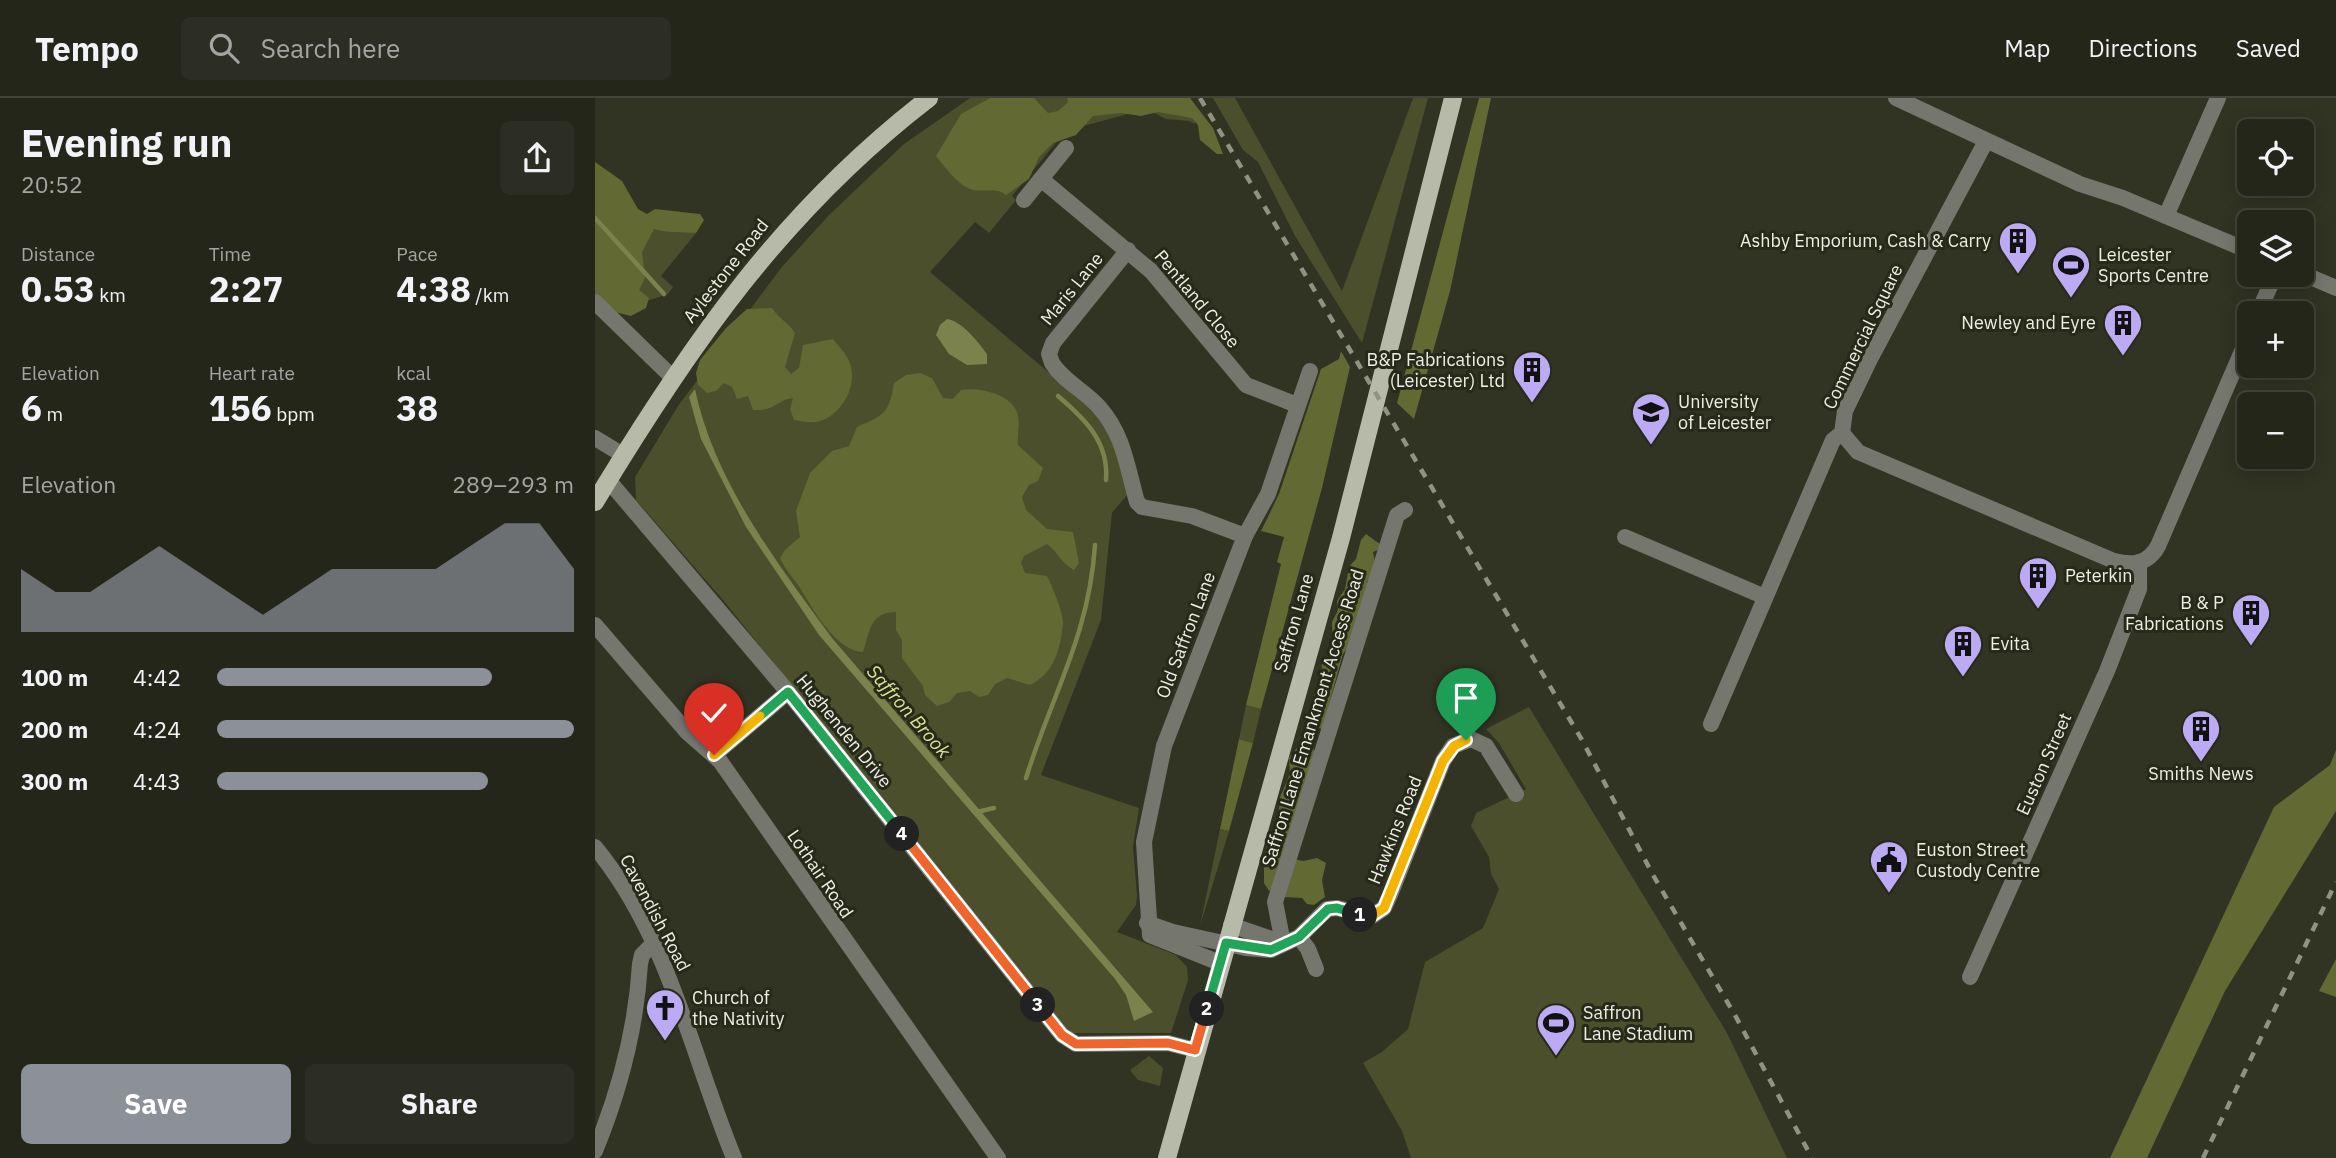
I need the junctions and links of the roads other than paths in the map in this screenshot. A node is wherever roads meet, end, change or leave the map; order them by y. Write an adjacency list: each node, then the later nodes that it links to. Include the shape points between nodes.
1 (929, 98): 17 (main road, Aylestone Road, via 880,136 787,228)
2 (1453, 98): 36 (main road, Saffron Lane, via 1341,538)
3 (1896, 98): 5 (street)
4 (2218, 98): 9 (street)
5 (1985, 143): 9 (street); 19 (street, Commercial Square, via 1869,361 1845,411)
6 (1066, 148): 7 (street)
7 (1041, 179): 8 (street); 11 (street, Pentland Close)
8 (1024, 200)
9 (2166, 216): 10 (street)
10 (2237, 246)
11 (1128, 250): 18 (street, Pentland Close, via 1160,281 1246,385); 25 (street, Maris Lane, via 1053,343 1052,363 1113,425 1142,508 1192,516)
12 (2314, 279): 13 (street)
13 (2336, 288)
14 (595, 302): 17 (street)
15 (2237, 363): 27 (street, via 2158,546)
16 (1310, 371): 18 (street, Old Saffron Lane)
17 (672, 377): 21 (main road, Aylestone Road)
18 (1297, 405): 25 (street, Old Saffron Lane, via 1268,494)
19 (1842, 433): 27 (street, Commercial Square, via 1858,452 2114,561); 28 (street, via 1833,440)
20 (595, 438): 21 (street)
21 (623, 455): 22 (main road, Aylestone Road)
22 (608, 480): 23 (main road, Aylestone Road); 30 (street, Hughenden Drive)
23 (595, 502)
24 (1405, 510): 37 (street, Saffron Lane Emankment Access Road, via 1397,515 1275,902)
25 (1245, 536): 35 (street, Old Saffron Lane, via 1164,746 1145,838)
26 (1625, 537): 28 (street)
27 (2140, 562): 42 (street, Euston Street, via 2139,589 2107,671)
28 (1765, 597): 31 (street)
29 (595, 625): 32 (street, Lothair Road, via 687,732)
30 (788, 692): 32 (street); 43 (street, Hughenden Drive, via 1069,1042 1168,1043)
31 (1711, 724)
32 (714, 755): 46 (street, Lothair Road)
33 (1515, 794): 37 (street, Hawkins Road, via 1486,746 1471,739 1454,746 1443,761 1384,908 1372,916 1328,909)
34 (595, 847): 38 (street, Cavendish Road)
35 (1147, 923): 39 (street); 40 (street, via 1154,939)
36 (1231, 925): 37 (street); 39 (main road, Saffron Lane)
37 (1291, 940): 39 (street, via 1271,950); 41 (street, Saffron Lane Emankment Access Road)
38 (654, 943): 44 (street, via 642,955 634,1031); 45 (street, Cavendish Road)
39 (1226, 943): 40 (main road, Saffron Lane)
40 (1220, 963): 43 (main road, Saffron Lane)
41 (1316, 970)
42 (1970, 977)
43 (1195, 1050): 47 (main road, Saffron Lane)
44 (595, 1150)
45 (734, 1158)
46 (998, 1158)
47 (1167, 1158)

